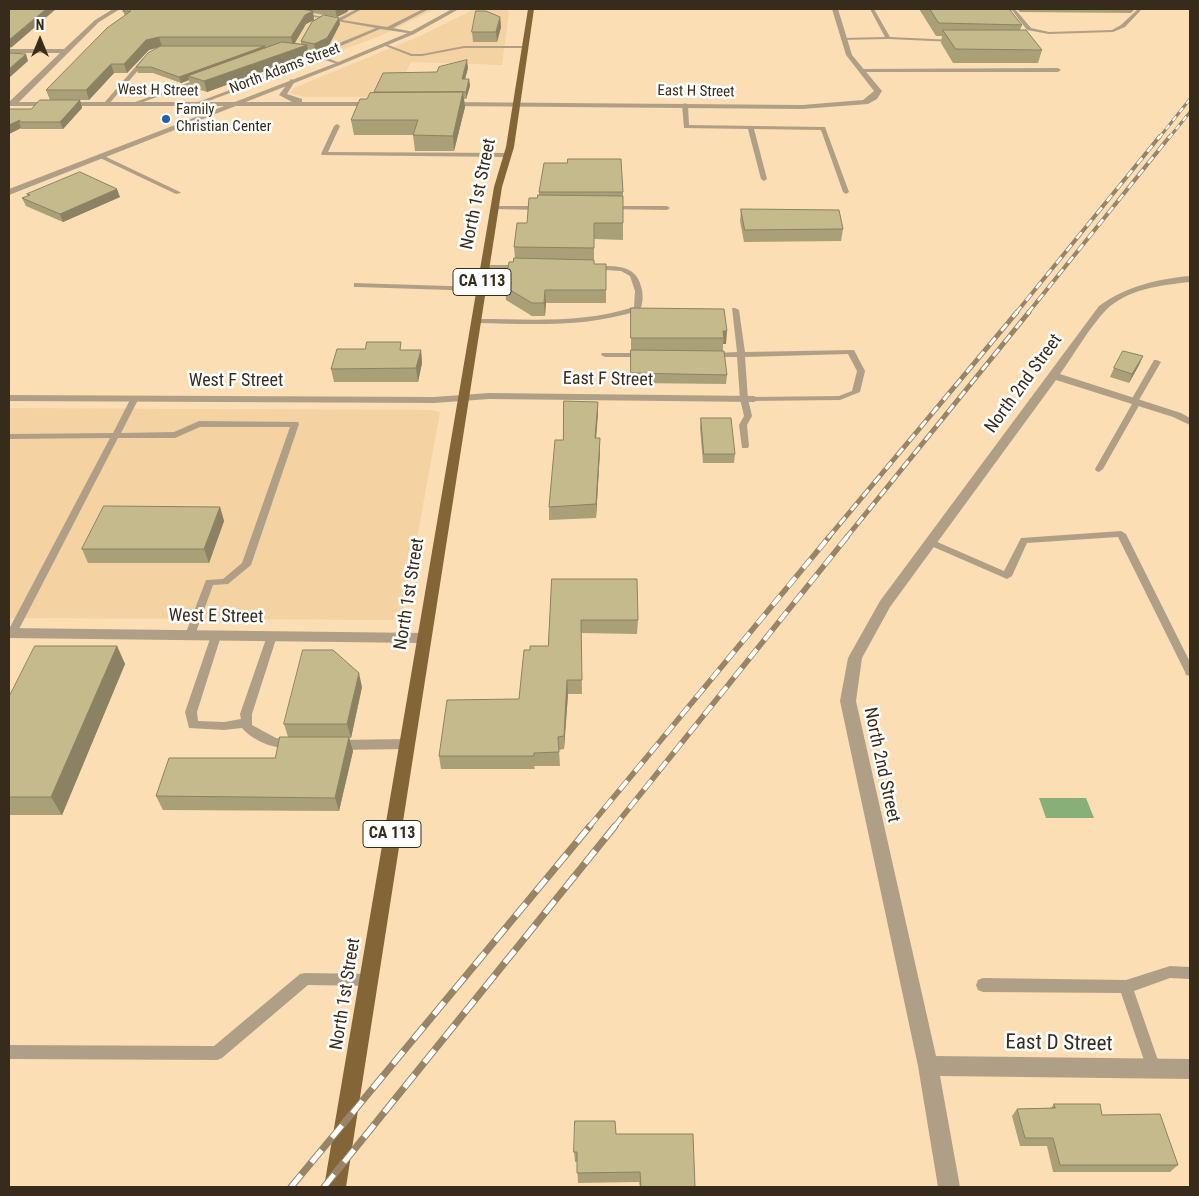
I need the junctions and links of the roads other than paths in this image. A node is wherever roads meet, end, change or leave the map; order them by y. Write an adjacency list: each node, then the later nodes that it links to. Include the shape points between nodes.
1 (117, 9): 28 (street, via 97,21)
2 (360, 9): 12 (lane)
3 (425, 9): 16 (lane)
4 (456, 9): 17 (street, North Adams Street)
5 (531, 9): 24 (main road, North 1st Street / CA 113)
6 (835, 9): 19 (street)
7 (872, 9): 20 (lane)
8 (1013, 9): 9 (lane, via 1030,29 1049,33 1113,31)
9 (1140, 9)
10 (297, 13): 11 (lane)
11 (324, 18): 12 (lane); 13 (lane)
12 (338, 20): 14 (lane)
13 (313, 24)
14 (358, 24): 15 (lane); 18 (lane)
15 (381, 28): 16 (lane); 18 (lane)
16 (388, 29): 17 (lane)
17 (412, 33): 23 (street, North Adams Street)
18 (353, 37): 30 (lane)
19 (843, 38): 20 (lane); 34 (street, via 849,55)
20 (888, 38): 21 (lane)
21 (966, 41)
22 (300, 42): 26 (lane)
23 (385, 44): 24 (lane, via 411,55 464,47); 32 (street, North Adams Street)
24 (524, 47): 37 (main road, North 1st Street / CA 113)
25 (288, 49): 26 (lane)
26 (296, 50): 30 (lane)
27 (9, 51): 28 (street)
28 (67, 51): 38 (street)
29 (152, 52): 39 (lane)
30 (314, 55): 31 (lane)
31 (320, 58): 32 (lane); 44 (lane)
32 (338, 64): 36 (street, North Adams Street)
33 (1058, 70): 34 (lane)
34 (861, 71): 46 (street, East H Street, via 878,91 865,102 838,105)
35 (207, 78): 40 (lane)
36 (291, 81): 41 (street, via 284,92 286,97); 45 (street, North Adams Street)
37 (516, 103): 43 (street); 46 (street, East H Street); 49 (main road, North 1st Street / CA 113)
38 (10, 104): 39 (street, West H Street)
39 (106, 104): 40 (street, West H Street)
40 (133, 104): 44 (street, West H Street)
41 (317, 104): 42 (street, West H Street); 45 (street, West H Street)
42 (384, 104)
43 (441, 104)
44 (193, 105): 45 (street, West H Street)
45 (228, 105): 50 (street, North Adams Street)
46 (685, 105): 48 (lane, via 686,127)
47 (337, 126): 49 (lane, via 324,154)
48 (751, 128): 51 (lane); 53 (lane, via 823,128)
49 (508, 155): 55 (main road, North 1st Street / CA 113)
50 (100, 156): 52 (street, North Adams Street); 54 (lane)
51 (764, 180)
52 (9, 192)
53 (846, 192)
54 (178, 193)
55 (494, 208): 56 (lane); 59 (main road, North 1st Street / CA 113)
56 (552, 208)
57 (600, 208): 58 (lane)
58 (667, 208)
59 (484, 267): 60 (lane); 64 (main road, North 1st Street / CA 113)
60 (534, 267)
61 (584, 268): 66 (lane, via 628,270 638,278 640,304 637,308 609,317 581,320)
62 (1190, 279): 72 (street, North 2nd Street, via 1153,284 1111,301 1098,313)
63 (357, 285): 64 (lane)
64 (481, 289): 66 (main road, North 1st Street / CA 113)
65 (736, 310): 68 (lane)
66 (476, 321): 75 (main road, North 1st Street / CA 113)
67 (605, 354): 69 (lane)
68 (741, 354): 70 (lane); 76 (lane); 76 (lane, via 851,352 861,371 856,392 840,398)
69 (652, 355)
70 (700, 355)
71 (1157, 362): 77 (lane)
72 (1053, 375): 77 (street); 83 (street, North 2nd Street)
73 (9, 398): 74 (street, West F Street)
74 (135, 398): 75 (street, West F Street); 80 (lane)
75 (463, 399): 76 (street, East F Street, via 488,396); 88 (main road, North 1st Street / CA 113)
76 (749, 399): 81 (lane, via 744,426)
77 (1135, 402): 78 (street); 82 (lane)
78 (1190, 422)
79 (9, 436): 80 (lane)
80 (116, 436): 84 (lane, via 175,435 200,424 295,424 246,565 225,582 209,582); 85 (lane)
81 (745, 446)
82 (1098, 468)
83 (932, 543): 89 (lane, via 1008,576 1024,540 1122,534); 99 (street, North 2nd Street, via 885,604 855,658 848,701)
84 (190, 635): 85 (street, West E Street); 86 (street, West E Street)
85 (10, 636)
86 (216, 636): 87 (street, West E Street); 90 (lane, via 191,712 193,725)
87 (272, 636): 88 (street, West E Street); 90 (lane, via 246,714)
88 (423, 638): 92 (main road, North 1st Street / CA 113)
89 (1190, 672)
90 (247, 723): 91 (lane, via 247,727 257,735 274,742)
91 (299, 744)
92 (406, 744): 93 (lane); 95 (main road, North 1st Street / CA 113)
93 (324, 745)
94 (1190, 973): 97 (lane, via 1170,972)
95 (369, 980): 98 (lane, via 305,979 217,1053); 102 (main road, North 1st Street / CA 113)
96 (983, 985): 97 (lane)
97 (1126, 987): 100 (lane)
98 (9, 1052)
99 (928, 1066): 100 (street, East D Street); 103 (street, North 2nd Street)
100 (1154, 1068): 101 (street, East D Street)
101 (1190, 1069)
102 (335, 1187)
103 (949, 1187)

